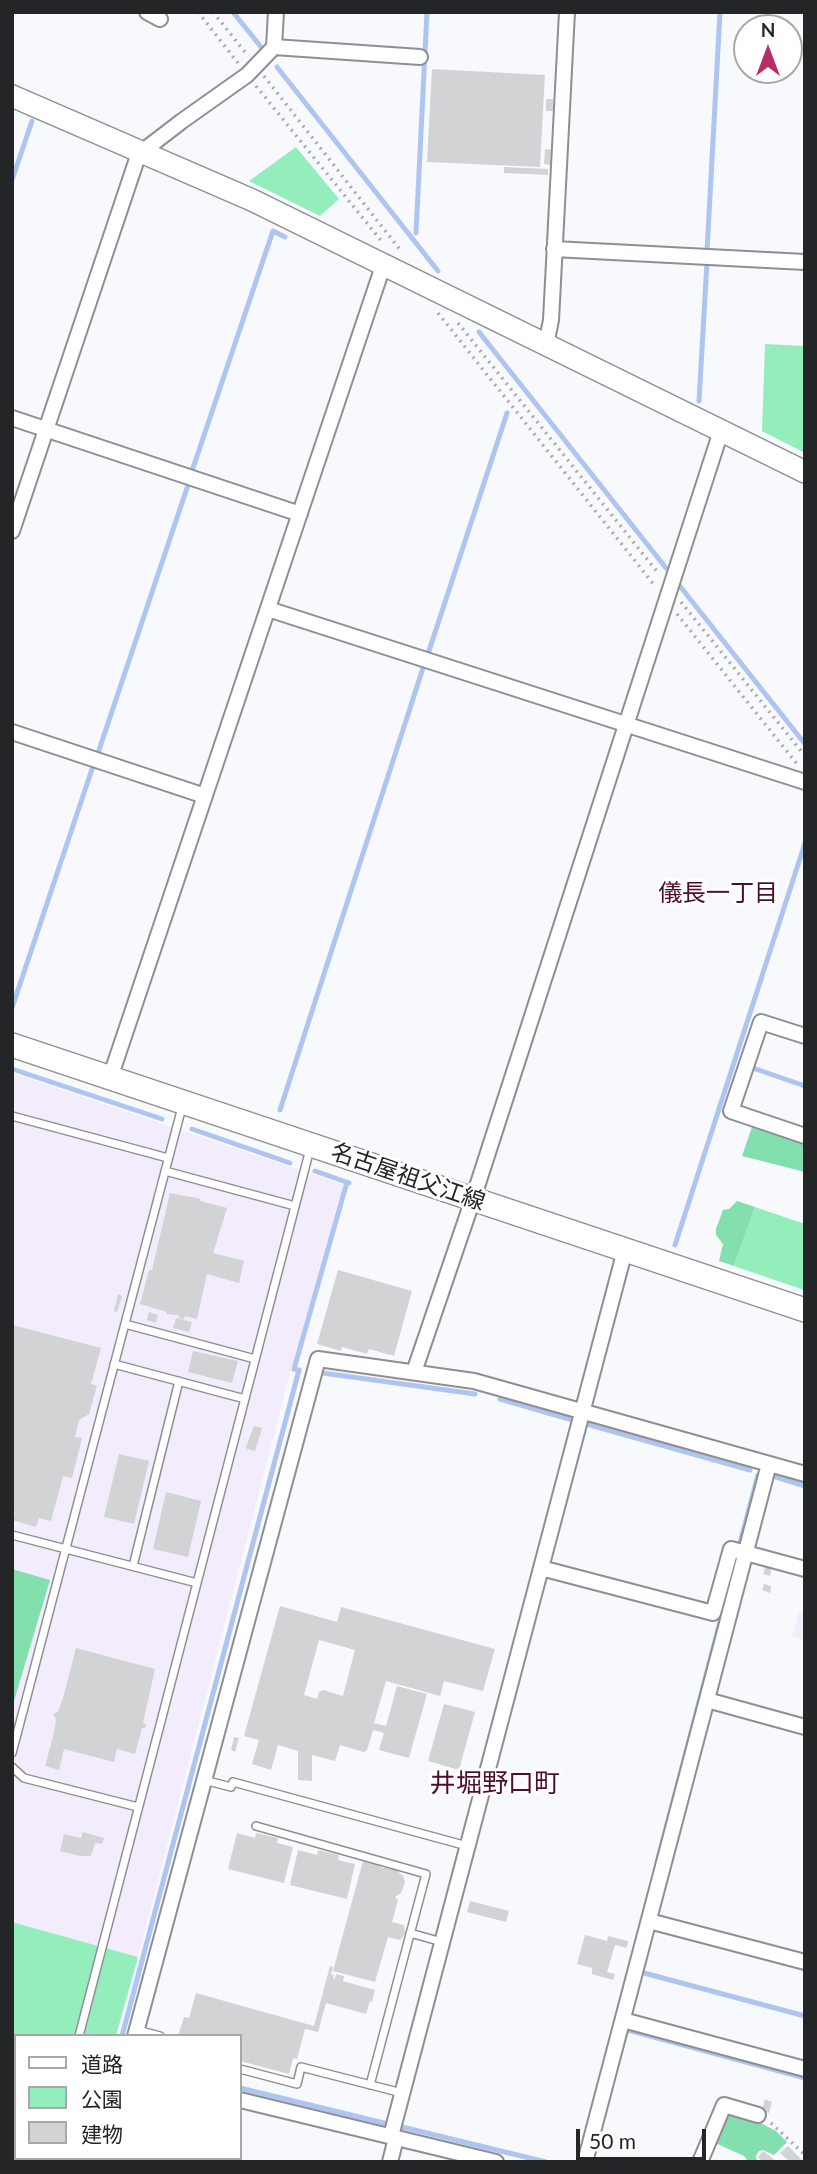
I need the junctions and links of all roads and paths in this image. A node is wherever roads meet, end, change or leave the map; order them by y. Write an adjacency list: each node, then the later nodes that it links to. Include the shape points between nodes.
1 (198, 12): 7 (path)
2 (213, 12): 7 (path)
3 (276, 12): 5 (street)
4 (567, 12): 10 (street)
5 (274, 47): 6 (street); 7 (street)
6 (420, 57)
7 (252, 70): 9 (street); 11 (path); 12 (path)
8 (12, 96): 9 (street)
9 (142, 151): 11 (street); 18 (street)
10 (554, 248): 13 (street); 16 (street, via 551,320)
11 (385, 257): 16 (street); 21 (street)
12 (406, 258)
13 (805, 262)
14 (436, 311): 23 (path)
15 (457, 321): 23 (path)
16 (545, 345): 19 (street)
17 (12, 418): 18 (street)
18 (46, 429): 21 (street); 22 (street)
19 (722, 431): 20 (street); 23 (street)
20 (805, 472)
21 (300, 514): 24 (street)
22 (12, 531)
23 (668, 595): 25 (street); 27 (path); 28 (path)
24 (268, 609): 25 (street); 30 (street)
25 (626, 725): 29 (street); 40 (street)
26 (12, 732): 30 (street)
27 (805, 756)
28 (805, 774)
29 (805, 782)
30 (205, 796): 33 (street)
31 (805, 1036): 36 (street, via 761,1021 731,1111)
32 (12, 1045): 33 (main road, 名古屋祖父江線)
33 (110, 1078): 34 (main road, 名古屋祖父江線)
34 (183, 1103): 37 (main road, 名古屋祖父江線); 38 (lane)
35 (12, 1116): 38 (lane)
36 (805, 1136)
37 (311, 1145): 40 (main road, 名古屋祖父江線); 41 (lane)
38 (169, 1157): 39 (lane)
39 (165, 1171): 41 (lane); 44 (lane)
40 (473, 1199): 42 (main road, 名古屋祖父江線); 47 (street)
41 (295, 1206): 45 (lane)
42 (625, 1250): 43 (main road, 名古屋祖父江線); 50 (street)
43 (805, 1310)
44 (125, 1324): 45 (lane); 46 (lane)
45 (255, 1359): 49 (lane)
46 (114, 1364): 48 (lane); 54 (lane)
47 (414, 1372): 50 (street, via 474,1381); 64 (street, via 318,1359)
48 (179, 1381): 49 (lane); 56 (lane)
49 (245, 1399): 59 (lane)
50 (582, 1411): 51 (street); 57 (street)
51 (769, 1464): 52 (street); 55 (street)
52 (805, 1474)
53 (12, 1535): 54 (lane)
54 (66, 1549): 56 (lane); 62 (lane)
55 (746, 1553): 57 (street, via 731,1549 713,1613); 58 (street); 60 (street)
56 (134, 1566): 59 (lane)
57 (541, 1567): 67 (street)
58 (805, 1569)
59 (197, 1583): 65 (lane)
60 (707, 1700): 61 (street); 68 (street)
61 (805, 1727)
62 (12, 1753)
63 (12, 1767): 65 (lane, via 24,1778)
64 (204, 1780): 67 (lane, via 231,1787 233,1782); 73 (street)
65 (138, 1807): 74 (lane)
66 (256, 1826): 69 (lane, via 426,1874)
67 (467, 1846): 70 (street)
68 (649, 1921): 71 (street); 72 (street)
69 (410, 1933): 70 (lane); 77 (lane)
70 (442, 1942): 78 (street)
71 (805, 1962)
72 (622, 2020): 75 (street); 83 (street)
73 (136, 2033)
74 (80, 2034)
75 (805, 2069)
76 (242, 2070): 77 (lane, via 296,2084 301,2067)
77 (370, 2085): 78 (lane)
78 (402, 2094): 81 (street)
79 (242, 2100): 81 (street)
80 (758, 2115): 82 (path); 86 (street, via 724,2105)
81 (393, 2137): 84 (street); 85 (street)
82 (805, 2155)
83 (589, 2161)
84 (390, 2162)
85 (496, 2162)
86 (700, 2162)

